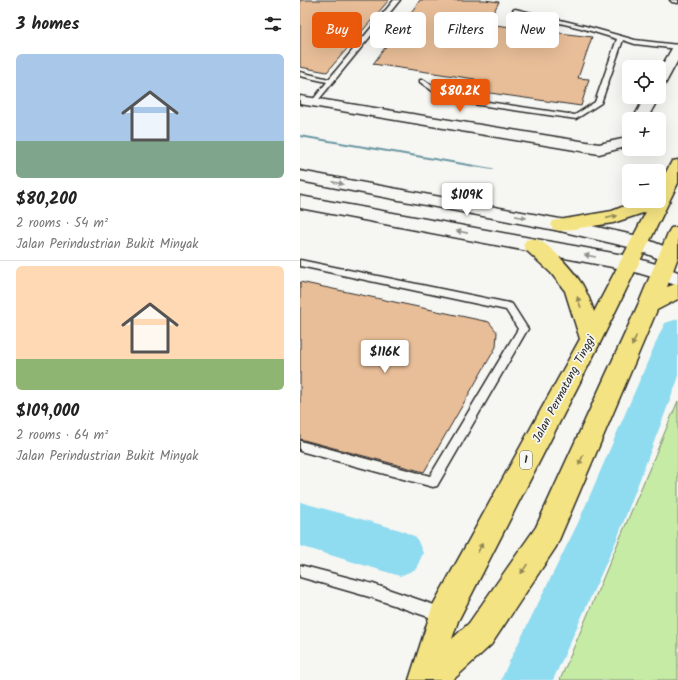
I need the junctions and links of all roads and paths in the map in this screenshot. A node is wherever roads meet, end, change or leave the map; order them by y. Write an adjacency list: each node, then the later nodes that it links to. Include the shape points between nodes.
1 (397, 0): 7 (lane)
2 (514, 11): 3 (lane)
3 (621, 37): 4 (lane, via 635,42); 8 (lane, via 598,102 576,117 445,98)
4 (678, 48): 5 (street)
5 (666, 70)
6 (300, 74): 7 (lane)
7 (331, 80): 9 (lane)
8 (422, 81)
9 (307, 101): 10 (street, via 599,149)
10 (622, 143)
11 (678, 165): 13 (highway, Jalan Permatang Tinggi / 1)
12 (300, 176): 17 (main road, one-way to 17)
13 (666, 185)
14 (300, 202): 20 (main road, one-way to 14)
15 (638, 208): 17 (highway, one-way to 15, via 613,217)
16 (654, 208): 19 (highway, Jalan Permatang Tinggi / 1)
17 (560, 224): 19 (main road)
18 (678, 233): 23 (highway)
19 (638, 244): 22 (highway, Jalan Permatang Tinggi / 1); 23 (main road)
20 (533, 245): 22 (main road, one-way to 20); 26 (highway, one-way to 20, via 578,296 555,265)
21 (300, 263): 27 (lane, via 509,307 523,329 433,482)
22 (629, 263): 23 (main road); 26 (highway, Jalan Permatang Tinggi / 1)
23 (672, 267): 25 (highway)
24 (678, 291): 25 (highway)
25 (649, 305): 31 (highway, one-way to 31, via 546,537 480,634)
26 (591, 339): 29 (highway, Jalan Permatang Tinggi / 1, one-way to 26)
27 (300, 446)
28 (300, 571): 29 (lane, via 373,591)
29 (444, 616): 30 (highway, Jalan Permatang Tinggi / 1)
30 (425, 680)
31 (430, 680)

